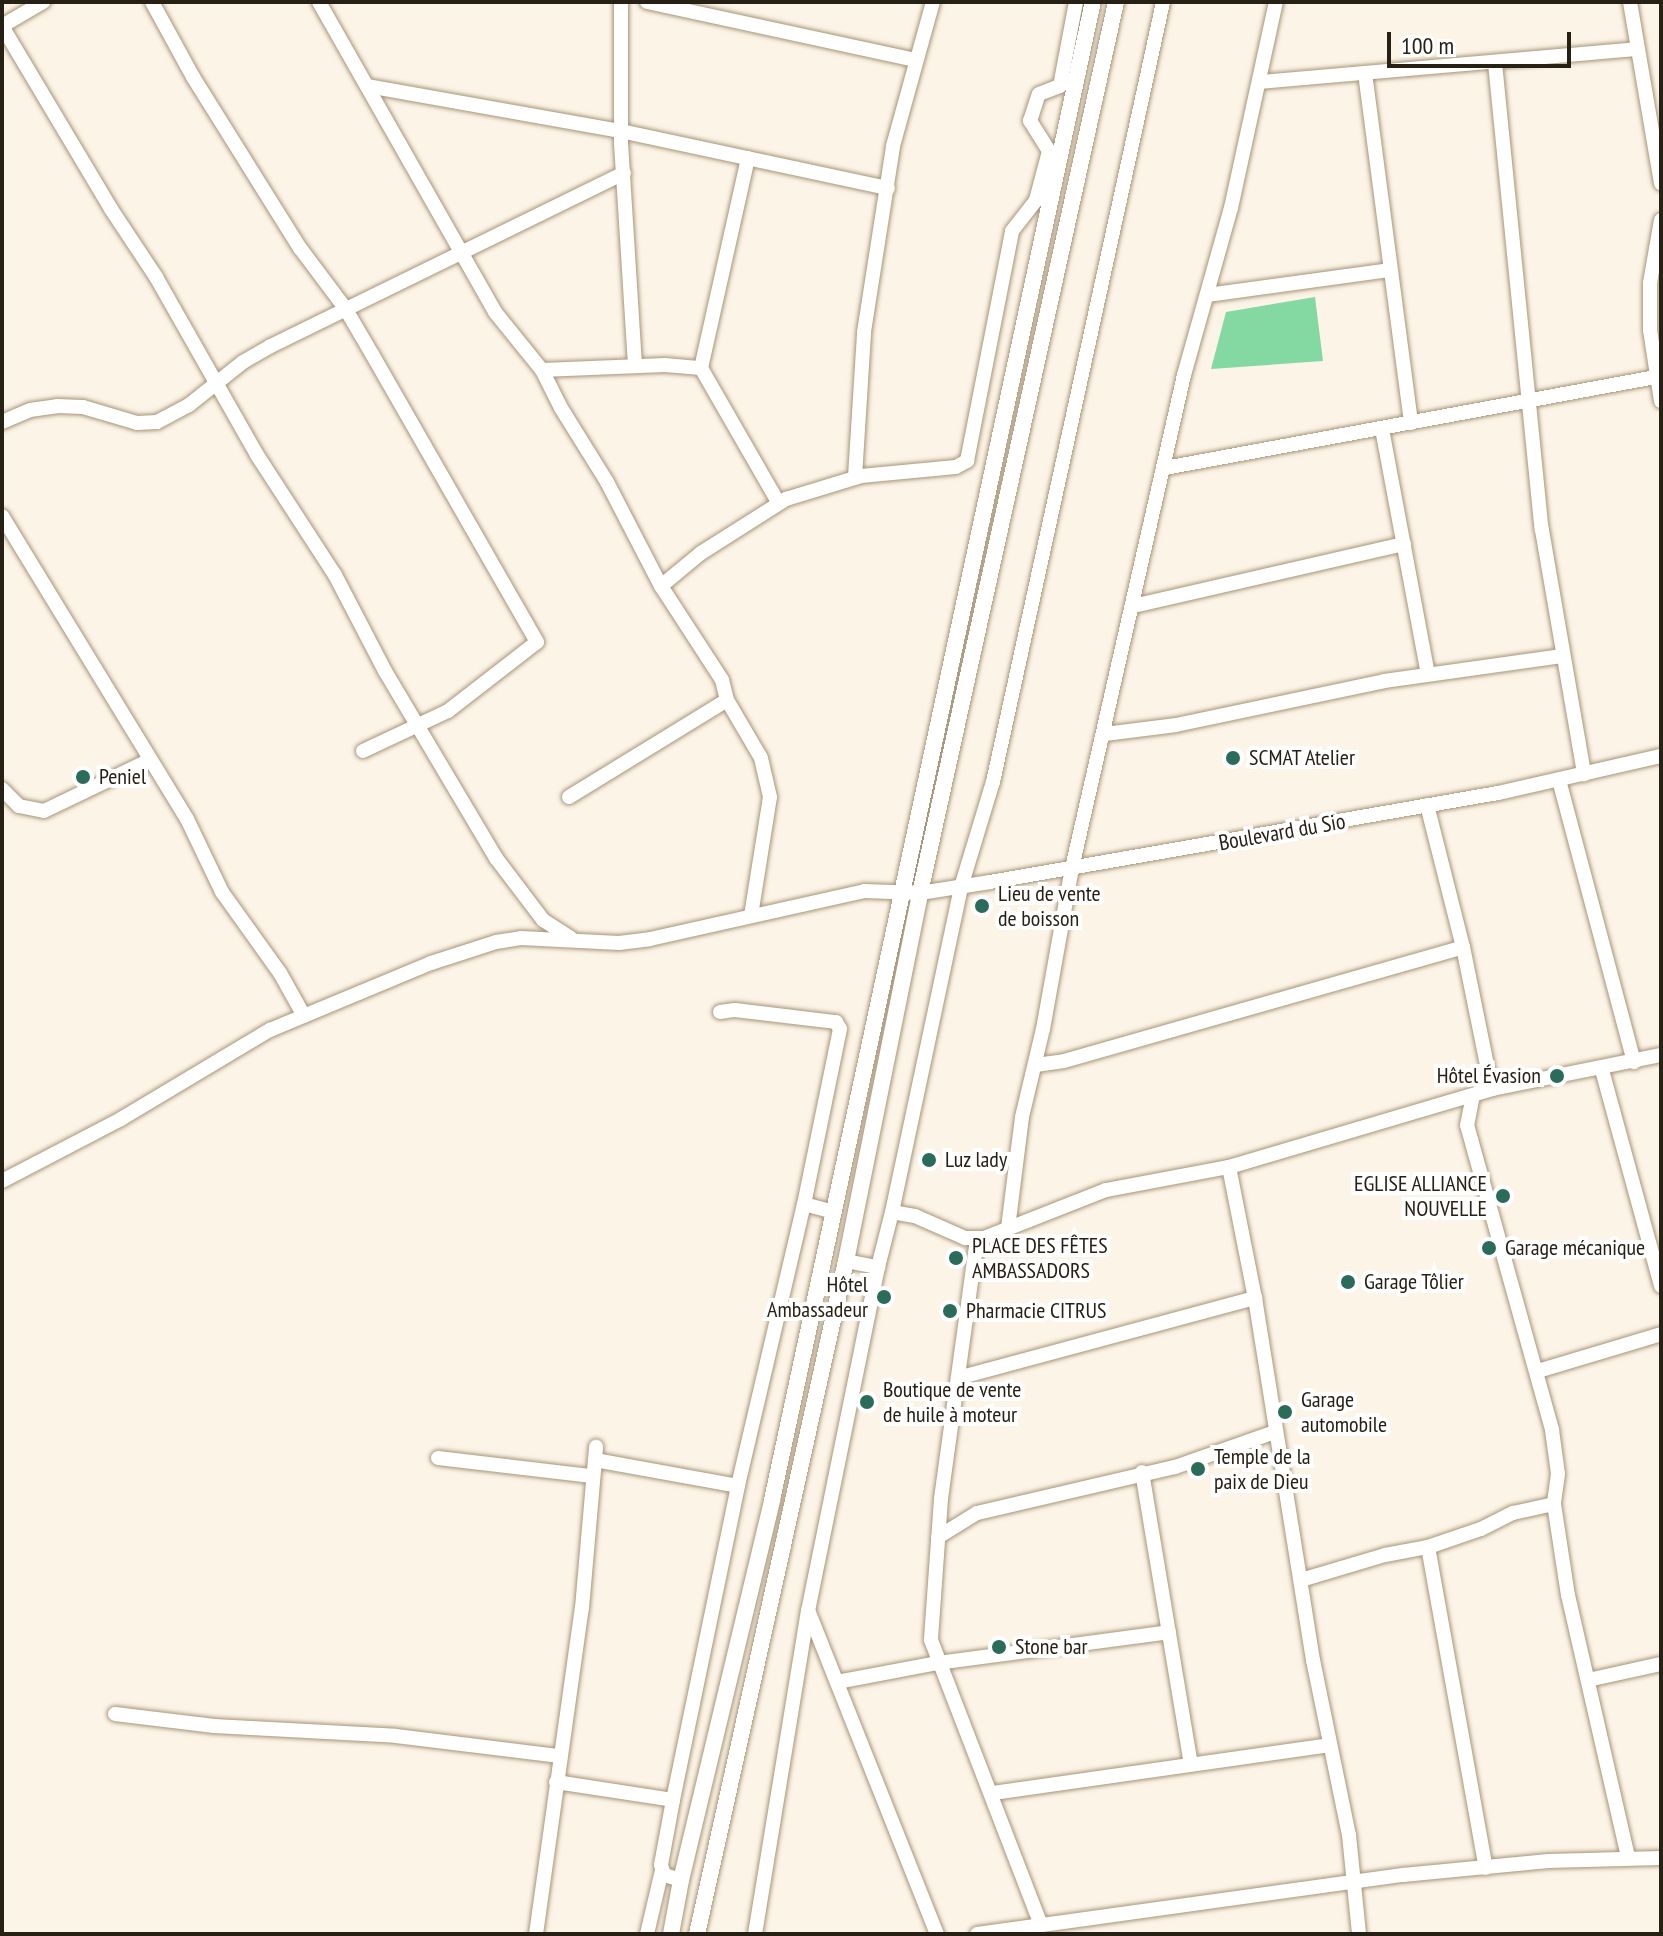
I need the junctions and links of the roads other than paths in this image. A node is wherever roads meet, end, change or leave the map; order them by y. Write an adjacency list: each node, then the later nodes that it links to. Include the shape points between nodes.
1 (43, 2): 13 (street)
2 (152, 2): 33 (street, via 300,248)
3 (319, 2): 20 (street)
4 (621, 2): 22 (street)
5 (647, 2): 15 (street)
6 (933, 2): 15 (street)
7 (1076, 2): 28 (street, via 1060,86 1039,94 1030,121 1049,151)
8 (1093, 2): 27 (main road)
9 (1116, 2): 67 (main road)
10 (1163, 2): 65 (street, via 993,782)
11 (1276, 2): 18 (street)
12 (1630, 2): 14 (street)
13 (2, 26): 38 (street)
14 (1638, 49): 16 (street); 21 (street)
15 (915, 60): 26 (street)
16 (1495, 63): 17 (street); 39 (street)
17 (1365, 73): 18 (street); 31 (street)
18 (1260, 82): 32 (street)
19 (1661, 84): 21 (street)
20 (368, 86): 22 (street); 30 (street)
21 (1645, 87): 25 (street)
22 (621, 131): 23 (street); 24 (street)
23 (748, 158): 26 (street); 35 (street)
24 (624, 173): 30 (street); 34 (street)
25 (1661, 183)
26 (888, 188): 45 (street, via 864,332)
27 (1052, 193): 28 (street); 66 (main road)
28 (1036, 200): 45 (street, via 1012,231 967,461 956,467)
29 (1661, 220): 37 (street, via 1650,283 1650,330)
30 (463, 250): 33 (street); 36 (street, via 495,312)
31 (1389, 270): 32 (street); 42 (street)
32 (1207, 295): 44 (street)
33 (345, 308): 38 (street, via 243,362); 54 (street, via 537,642 477,691)
34 (635, 366): 35 (street); 36 (street)
35 (701, 368): 46 (street)
36 (542, 370): 49 (street)
37 (1659, 376): 39 (street); 40 (street)
38 (218, 383): 41 (street, via 157,422 137,423 83,407 57,406); 54 (street)
39 (1529, 401): 42 (street); 51 (street)
40 (1661, 401)
41 (2, 422)
42 (1411, 423): 43 (street)
43 (1382, 429): 44 (street); 48 (street)
44 (1165, 468): 50 (street)
45 (855, 477): 46 (street)
46 (778, 502): 49 (street)
47 (2, 516): 58 (street)
48 (1404, 544): 50 (street); 52 (street)
49 (661, 586): 53 (street, via 722,680)
50 (1133, 606): 55 (street)
51 (1562, 656): 52 (street); 59 (street)
52 (1428, 674): 55 (street, via 1176,725)
53 (727, 700): 62 (street); 68 (street, via 761,758 769,785)
54 (420, 726): 56 (street); 69 (street, via 503,869 543,920)
55 (1105, 734): 64 (street)
56 (363, 751)
57 (1661, 756): 59 (street, Boulevard du Sio)
58 (150, 760): 61 (street, via 44,811 19,806); 72 (street, via 187,819 222,892)
59 (1584, 774): 60 (street, Boulevard du Sio)
60 (1559, 780): 63 (street, Boulevard du Sio); 74 (street)
61 (2, 789)
62 (569, 797)
63 (1427, 805): 64 (street, Boulevard du Sio); 70 (street)
64 (1072, 868): 65 (street, Boulevard du Sio); 75 (street)
65 (961, 887): 67 (street, Boulevard du Sio); 83 (street)
66 (901, 891): 67 (street, Boulevard du Sio); 68 (street, Boulevard du Sio, via 864,891); 82 (main road)
67 (920, 893): 86 (main road)
68 (751, 915): 69 (street, Boulevard du Sio, via 619,943)
69 (571, 938): 72 (street, Boulevard du Sio, via 496,942)
70 (1463, 947): 75 (street); 77 (street)
71 (720, 1012): 81 (street, via 840,1025)
72 (304, 1016): 80 (street, Boulevard du Sio, via 270,1030 121,1119)
73 (1661, 1055): 74 (street)
74 (1634, 1062): 76 (street)
75 (1036, 1065): 84 (street, via 1022,1117)
76 (1602, 1070): 77 (street); 88 (street)
77 (1492, 1089): 78 (street)
78 (1473, 1095): 79 (street); 91 (street, via 1467,1125 1471,1147)
79 (1229, 1167): 84 (street, via 1106,1190); 89 (street)
80 (2, 1181)
81 (804, 1204): 82 (street); 97 (street)
82 (834, 1212): 119 (main road)
83 (892, 1212): 85 (street); 87 (street)
84 (1008, 1228): 85 (street)
85 (977, 1239): 92 (street)
86 (846, 1261): 87 (street); 125 (main road)
87 (878, 1267): 102 (street)
88 (1661, 1286)
89 (1255, 1298): 92 (street); 93 (street)
90 (1661, 1334): 91 (street)
91 (1538, 1371): 98 (street, via 1557,1451)
92 (958, 1378): 99 (street)
93 (1275, 1432): 95 (street, via 1175,1467); 101 (street)
94 (438, 1458): 96 (street)
95 (1142, 1472): 99 (street, via 977,1513); 103 (street)
96 (592, 1476): 97 (street, via 595,1454); 110 (street, via 582,1608)
97 (738, 1486): 114 (street)
98 (1554, 1504): 100 (street, via 1513,1513); 106 (street)
99 (938, 1537): 104 (street, via 930,1620)
100 (1428, 1547): 101 (street); 117 (street)
101 (1301, 1580): 109 (street)
102 (808, 1610): 107 (street); 126 (street)
103 (1169, 1632): 104 (street); 111 (street)
104 (938, 1663): 107 (street); 113 (street)
105 (1661, 1664): 106 (street)
106 (1588, 1680): 115 (street)
107 (837, 1682): 127 (street)
108 (115, 1714): 110 (street, via 214,1726 396,1736)
109 (1329, 1745): 111 (street); 120 (street)
110 (560, 1756): 112 (street)
111 (1191, 1764): 113 (street)
112 (556, 1782): 114 (street); 122 (street)
113 (993, 1793): 121 (street)
114 (673, 1800): 118 (street)
115 (1628, 1858): 116 (street); 117 (street)
116 (1661, 1858)
117 (1486, 1868): 120 (street)
118 (662, 1870): 119 (street); 123 (street)
119 (681, 1880): 124 (main road)
120 (1355, 1881): 121 (street); 129 (street)
121 (1041, 1925): 128 (street)
122 (536, 1934)
123 (647, 1934)
124 (671, 1934)
125 (697, 1934)
126 (755, 1934)
127 (937, 1934)
128 (977, 1934)
129 (1359, 1934)

